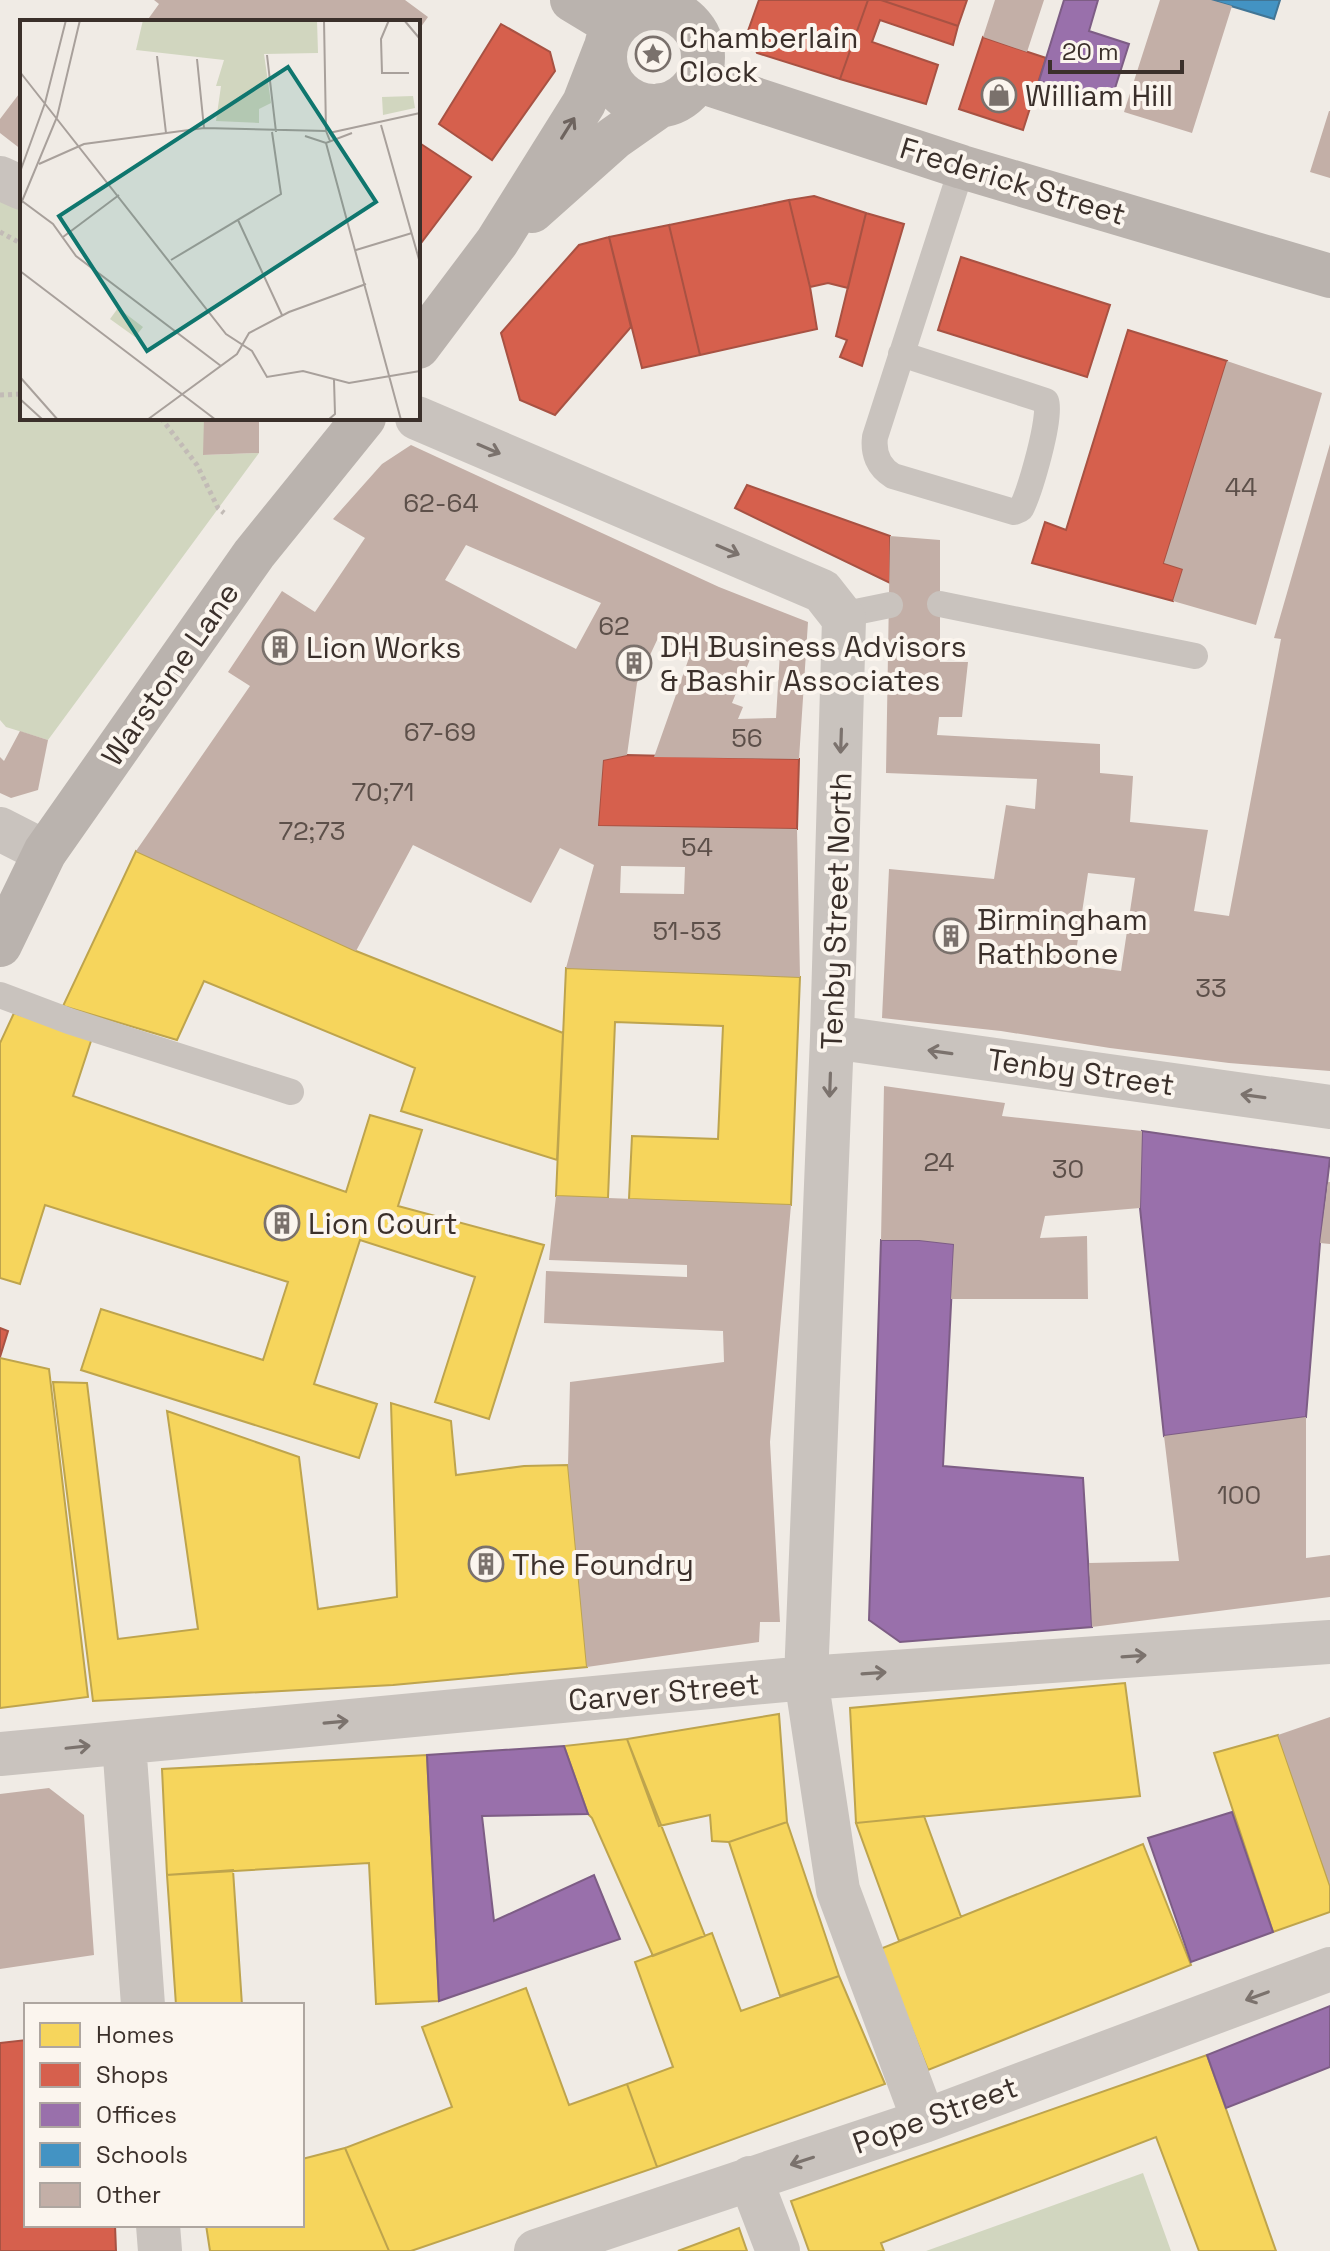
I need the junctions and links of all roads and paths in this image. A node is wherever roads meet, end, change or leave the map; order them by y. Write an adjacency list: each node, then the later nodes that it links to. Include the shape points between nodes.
1 (572, 0): 3 (street)
2 (709, 0): 4 (street)
3 (625, 22): 4 (street, via 658,8 683,16 693,26); 5 (street, via 607,70 613,84 647,106); 10 (street, one-way to 3, via 584,103)
4 (700, 63): 5 (street, via 685,95); 6 (street, Frederick Street)
5 (661, 105): 10 (street, via 614,138)
6 (962, 167): 12 (street, Frederick Street); 14 (lane)
7 (0, 178): 8 (street)
8 (20, 187)
9 (0, 232): 11 (path)
10 (497, 242): 13 (street)
11 (20, 243)
12 (1330, 276)
13 (420, 344)
14 (901, 354): 14 (lane, via 875,437 882,468 913,483 1014,512 1021,509 1043,436 1046,401)
15 (20, 394): 16 (path)
16 (0, 395)
17 (420, 419): 23 (street, one-way to 23, via 822,591)
18 (163, 420): 20 (path)
19 (362, 420): 26 (street, Warstone Lane, via 254,554)
20 (224, 513)
21 (940, 604): 24 (lane)
22 (890, 605): 23 (lane)
23 (841, 615): 29 (street, Tenby Street North, one-way to 29)
24 (1195, 656)
25 (0, 829): 26 (street)
26 (45, 852): 27 (street, Warstone Lane)
27 (0, 945)
28 (0, 995): 30 (lane)
29 (832, 1037): 31 (street, Tenby Street, one-way to 29); 33 (street, Tenby Street North, one-way to 33)
30 (291, 1092)
31 (1330, 1107)
32 (1330, 1642): 33 (street, Carver Street, one-way to 32)
33 (806, 1678): 34 (street, Carver Street, one-way to 33); 38 (street, Tenby Street North, via 838,1890)
34 (124, 1743): 35 (street, Carver Street, one-way to 34); 37 (street)
35 (0, 1754)
36 (1330, 1969): 38 (street, Pope Street, one-way to 38)
37 (143, 2003)
38 (924, 2121): 39 (street, Pope Street, one-way to 39)
39 (750, 2178): 42 (street, Pope Street); 43 (street)
40 (158, 2227): 41 (street)
41 (160, 2251)
42 (536, 2251)
43 (778, 2251)

